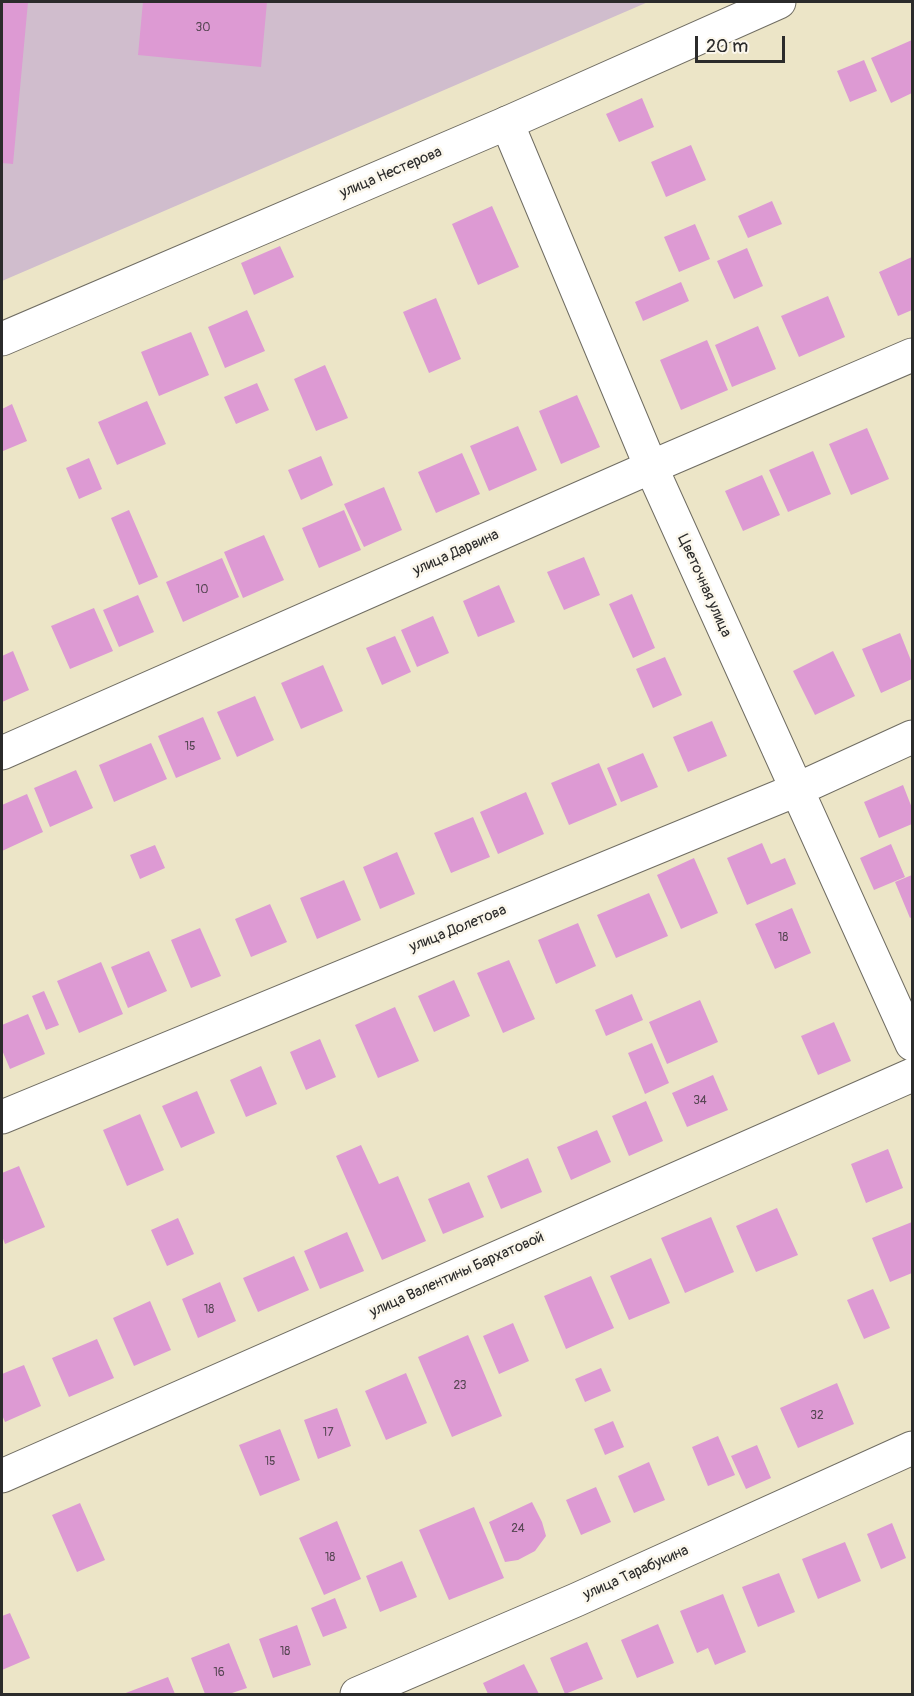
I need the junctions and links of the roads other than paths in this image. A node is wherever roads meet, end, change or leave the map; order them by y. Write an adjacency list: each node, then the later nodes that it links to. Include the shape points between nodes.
1 (779, 2): 2 (street, улица Нестерова)
2 (507, 123): 3 (street, улица Нестерова); 5 (street, Цветочная улица)
3 (2, 339)
4 (912, 355): 5 (street, улица Дарвина)
5 (651, 467): 7 (street, улица Дарвина); 8 (street, Цветочная улица)
6 (912, 737): 8 (street, улица Долетова)
7 (2, 753)
8 (796, 790): 9 (street, Цветочная улица); 11 (street, улица Долетова)
9 (912, 1044)
10 (912, 1075): 13 (street, улица Валентины Бархатовой)
11 (2, 1117)
12 (912, 1448): 14 (street, улица Тарабукина)
13 (2, 1476)
14 (357, 1695)

